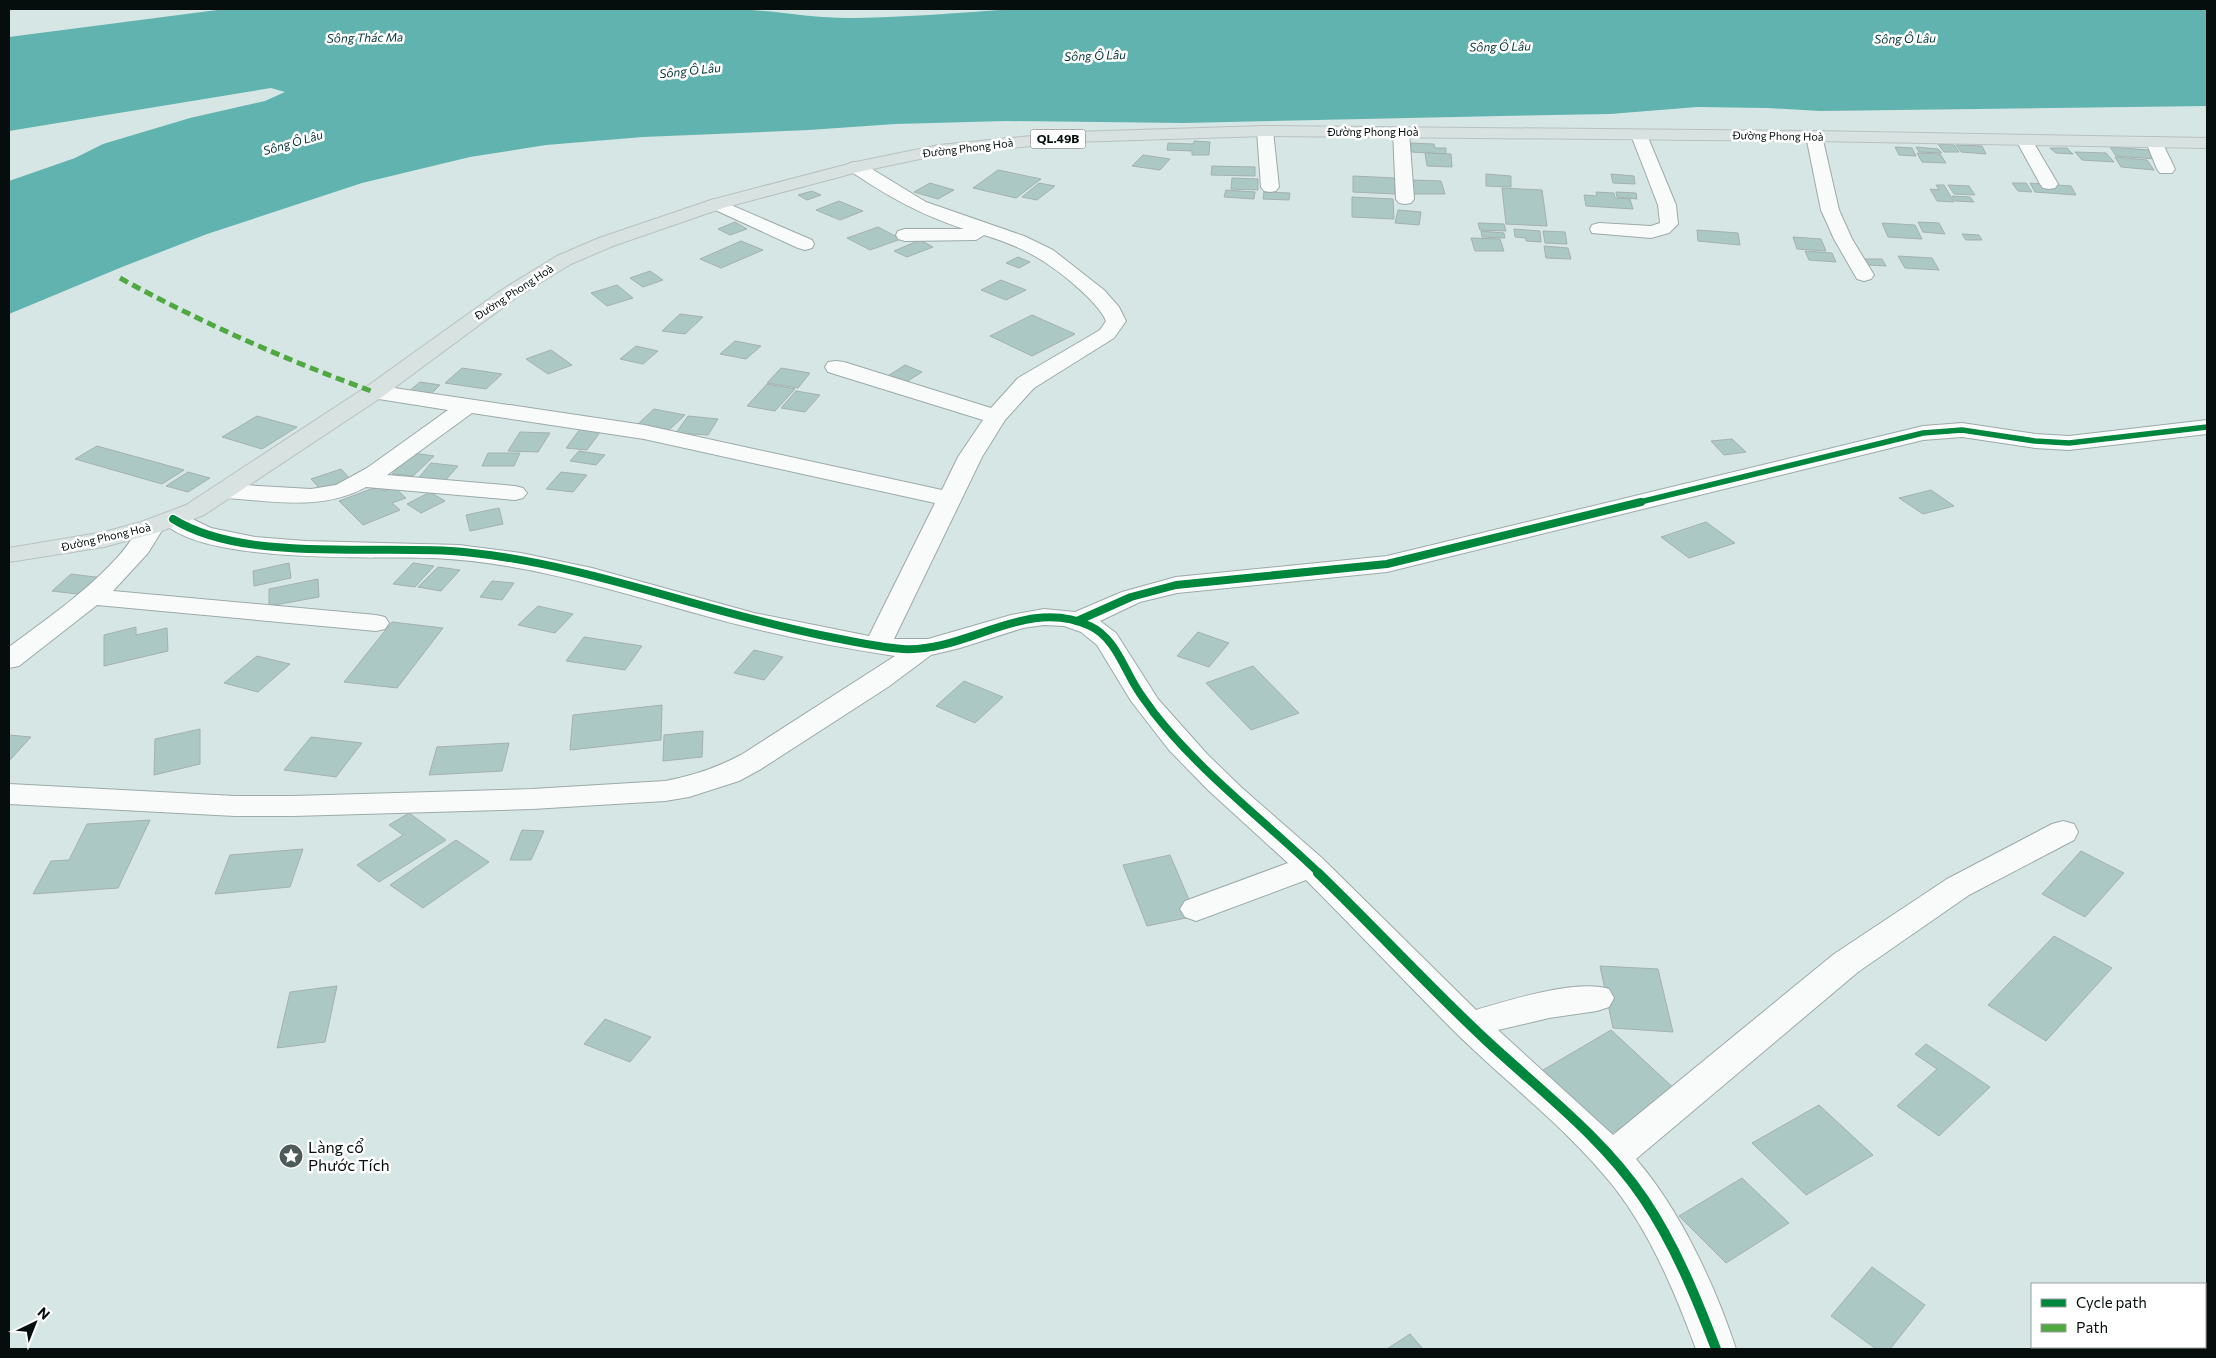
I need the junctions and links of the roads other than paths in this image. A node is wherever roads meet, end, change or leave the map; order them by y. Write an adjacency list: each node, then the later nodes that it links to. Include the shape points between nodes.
1 (1265, 131): 2 (main road, Đường Phong Hoà / QL.49B); 8 (main road, Đường Phong Hoà / QL.49B, via 1135,134 990,144 939,150); 11 (street)
2 (1401, 132): 3 (main road, Đường Phong Hoà / QL.49B); 12 (street)
3 (1639, 135): 4 (main road, Đường Phong Hoà / QL.49B); 14 (street, via 1671,220 1665,228 1651,232)
4 (1814, 136): 5 (main road, Đường Phong Hoà / QL.49B); 18 (street, via 1830,210)
5 (2024, 140): 6 (main road, Đường Phong Hoà / QL.49B); 10 (street)
6 (2154, 142): 7 (main road, Đường Phong Hoà / QL.49B); 9 (street)
7 (2207, 143)
8 (856, 167): 13 (main road, Đường Phong Hoà / QL.49B); 15 (street, via 920,206)
9 (2166, 169)
10 (2049, 184)
11 (1270, 187)
12 (1405, 199)
13 (717, 204): 17 (street); 20 (main road, Đường Phong Hoà / QL.49B, via 564,260 510,293)
14 (1599, 229)
15 (997, 233): 16 (street); 22 (street, via 1033,247 1064,267 1097,294 1116,321 1107,334 1026,383)
16 (905, 235)
17 (805, 244)
18 (1864, 275)
19 (836, 367): 22 (street)
20 (374, 392): 21 (street); 25 (main road, Đường Phong Hoà / QL.49B)
21 (468, 406): 24 (street); 27 (street, via 653,434)
22 (996, 417): 27 (street)
23 (2207, 427): 31 (street, via 2069,442 2035,441 1962,430 1923,433 1387,564 1176,585 1124,600)
24 (364, 480): 25 (street, via 324,496); 26 (street)
25 (226, 491): 28 (main road, Đường Phong Hoà / QL.49B, via 195,510)
26 (515, 494)
27 (949, 499): 33 (street)
28 (162, 523): 29 (main road, Đường Phong Hoà / QL.49B, via 71,546); 30 (street); 33 (street, via 206,536 278,547 506,556 604,578 781,628)
29 (9, 555)
30 (91, 597): 32 (street); 35 (street)
31 (1077, 620): 34 (street, via 1028,619); 38 (street, via 1108,638 1140,694 1201,766)
32 (376, 623)
33 (877, 646): 34 (street)
34 (921, 650): 36 (street, via 752,762 729,774 689,787 532,799 293,806)
35 (9, 660)
36 (9, 794)
37 (2063, 832): 42 (street, via 1958,887 1846,963)
38 (1311, 866): 39 (street); 41 (street)
39 (1196, 909)
40 (1597, 998): 41 (street, via 1524,1009)
41 (1470, 1025): 42 (street)
42 (1611, 1158): 43 (street, via 1666,1234)
43 (1716, 1349)

